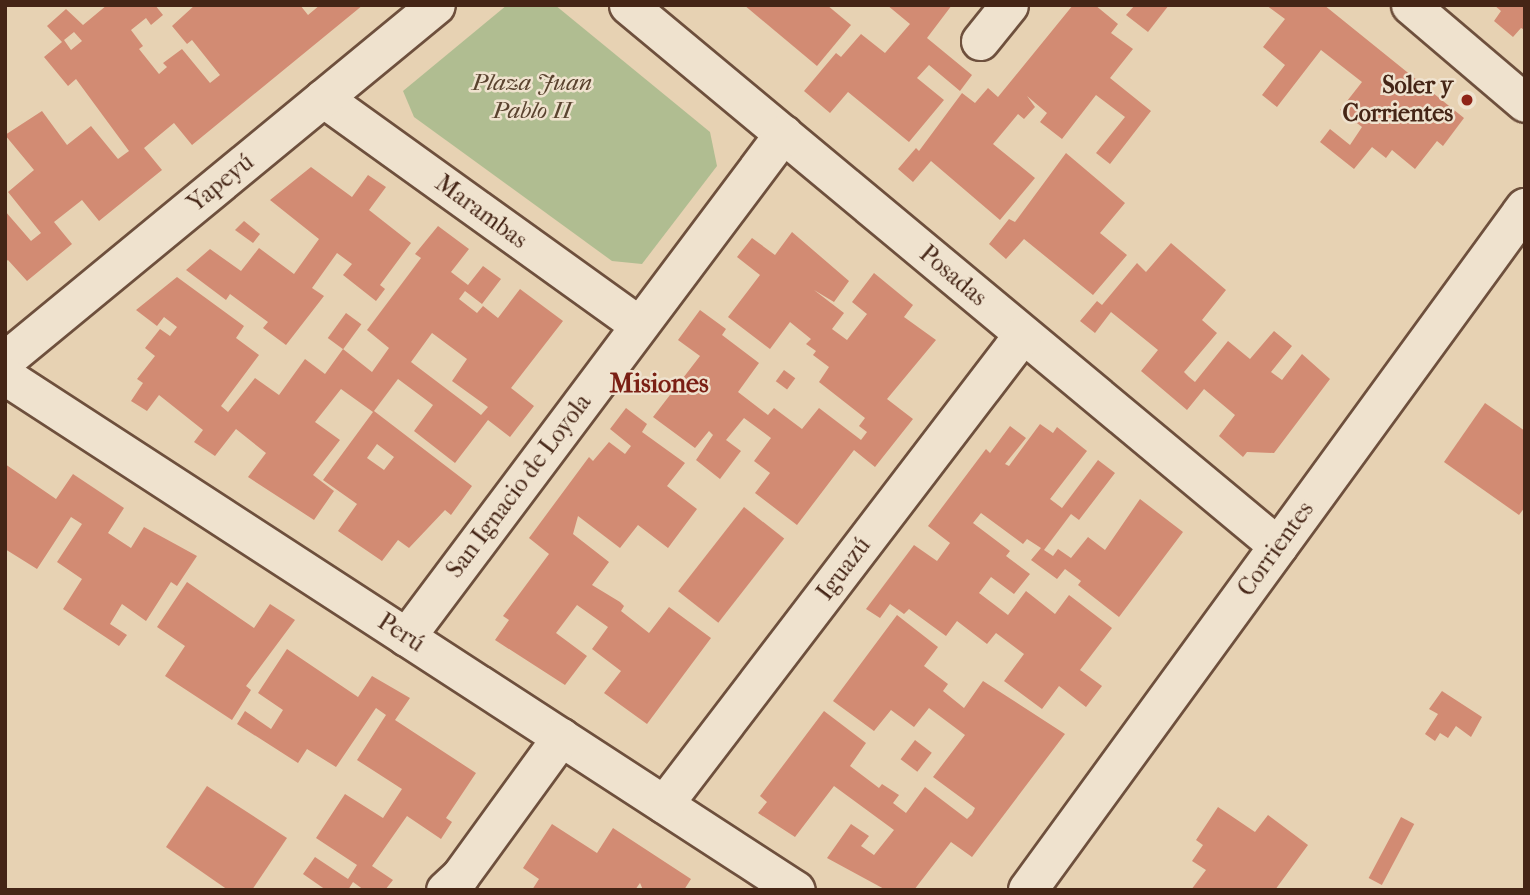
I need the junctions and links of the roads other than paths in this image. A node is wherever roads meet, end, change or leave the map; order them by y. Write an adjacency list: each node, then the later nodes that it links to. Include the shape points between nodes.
1 (436, 5): 6 (street, Yapeyú)
2 (628, 5): 8 (street, Posadas)
3 (1009, 5): 5 (street)
4 (1410, 5): 7 (street)
5 (980, 41)
6 (324, 98): 10 (street, Marambas); 12 (street, Yapeyú)
7 (1525, 103)
8 (783, 134): 10 (street, San Ignacio de Loyola); 11 (street, Posadas)
9 (1525, 208): 14 (street, Corrientes)
10 (639, 325): 15 (street, San Ignacio de Loyola)
11 (1023, 334): 14 (street, Posadas); 17 (street, Iguazú)
12 (5, 360)
13 (5, 376): 15 (street, Perú)
14 (1278, 546): 20 (street, Corrientes)
15 (406, 637): 16 (street, Perú)
16 (562, 737): 17 (street, Perú); 18 (street)
17 (664, 804): 19 (street, Perú)
18 (445, 890)
19 (796, 890)
20 (1028, 890)

